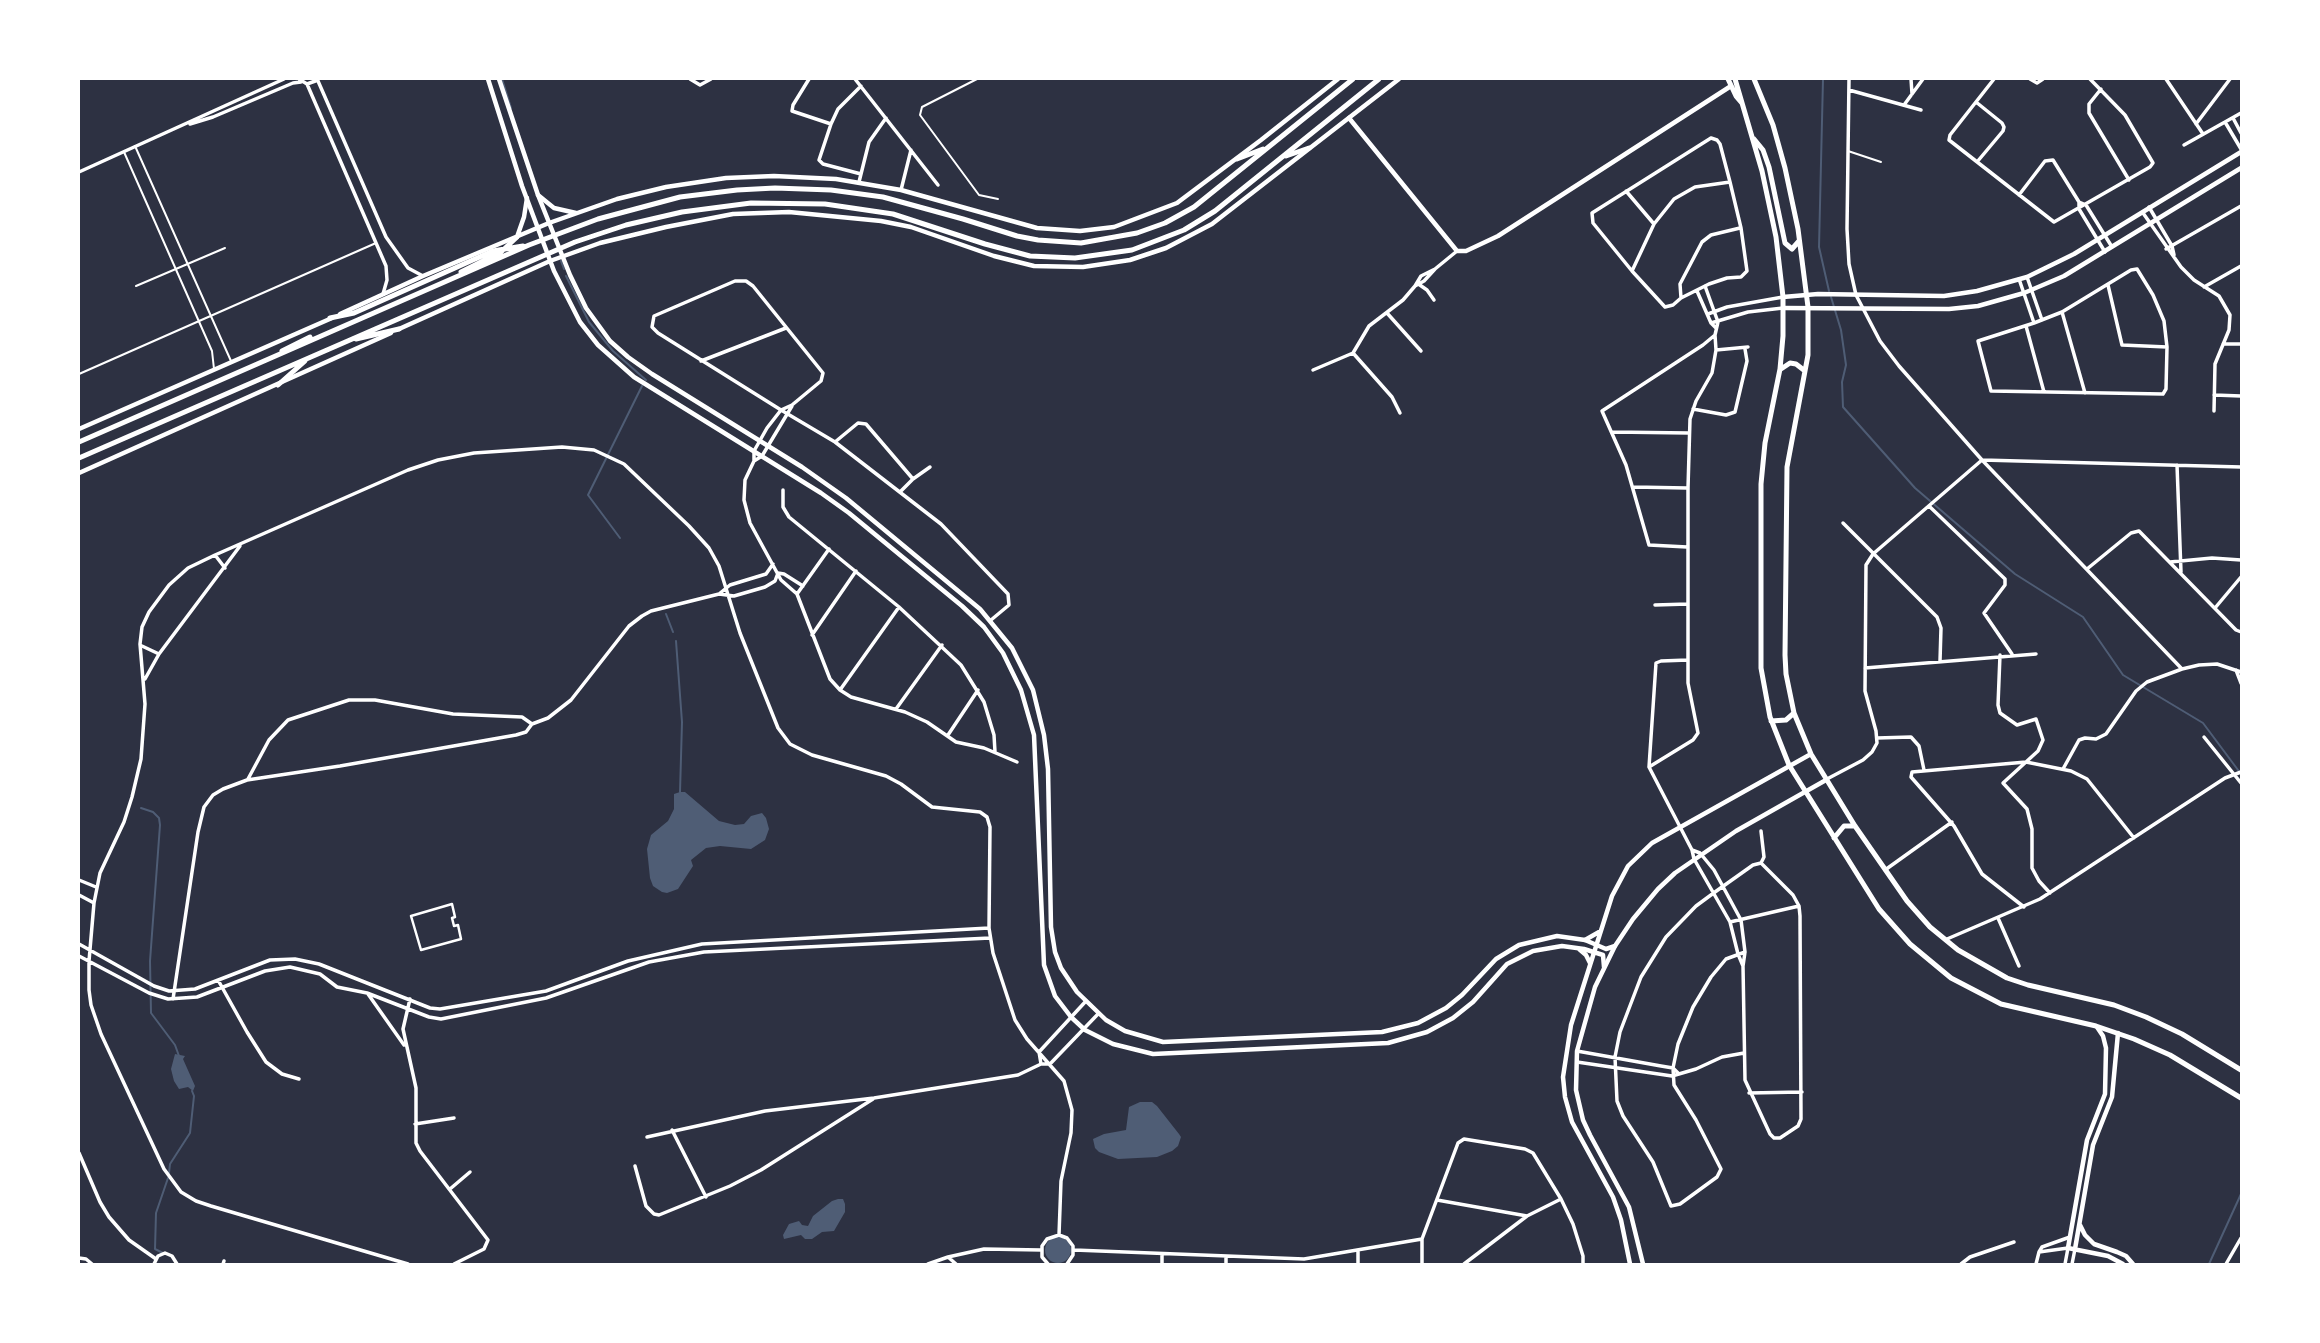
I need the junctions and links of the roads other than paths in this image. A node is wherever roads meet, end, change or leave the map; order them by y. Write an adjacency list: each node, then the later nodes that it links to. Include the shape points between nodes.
1 (284, 79): 44 (street)
2 (488, 79): 74 (main road)
3 (499, 79): 72 (main road)
4 (690, 79): 5 (street, via 700,85)
5 (711, 79)
6 (809, 79): 42 (street, via 792,111)
7 (855, 79): 28 (street)
8 (977, 79): 75 (lane, via 920,112 979,195)
9 (1338, 79): 58 (main road)
10 (1353, 79): 51 (main road)
11 (1379, 79): 57 (main road)
12 (1399, 79): 39 (main road)
13 (1728, 79): 29 (main road)
14 (1735, 79): 34 (main road)
15 (1849, 79): 31 (street)
16 (1911, 79): 32 (street)
17 (1923, 79): 32 (street)
18 (1994, 79): 33 (street)
19 (2030, 79): 20 (street, via 2037,83)
20 (2043, 79)
21 (2090, 79): 30 (street)
22 (2166, 79): 43 (street)
23 (2230, 79): 43 (street)
24 (300, 80): 27 (street); 44 (street)
25 (319, 80): 27 (street); 112 (street, via 386,237 408,268)
26 (1756, 81): 97 (main road, via 1779,145)
27 (307, 84): 96 (street)
28 (861, 86): 38 (street); 42 (street, via 841,105)
29 (1731, 86): 34 (main road); 103 (main road, via 1498,236)
30 (2101, 88): 65 (street, via 2089,104 2089,113); 65 (street, via 2153,161)
31 (1849, 90): 35 (street); 56 (street)
32 (1912, 94): 35 (street)
33 (1976, 102): 60 (street, via 1949,138); 60 (street, via 2004,127)
34 (1743, 104): 47 (main road)
35 (1904, 105): 36 (street)
36 (1921, 110)
37 (2241, 113): 40 (street)
38 (886, 118): 53 (street); 63 (street, via 872,136)
39 (1349, 118): 52 (main road); 103 (main road)
40 (2233, 118): 41 (street); 45 (street)
41 (2225, 122): 46 (street); 48 (street)
42 (831, 124): 63 (street, via 820,156 823,164)
43 (2196, 124): 46 (street)
44 (181, 127): 50 (street)
45 (2241, 133)
46 (2203, 134): 49 (street)
47 (1753, 136): 97 (main road, via 1769,167 1785,243 1792,248); 126 (main road, via 1776,237)
48 (2239, 140): 54 (street)
49 (2185, 145)
50 (135, 146): 55 (street); 108 (lane)
51 (1269, 147): 58 (main road); 69 (main road, via 1210,195 1165,223 1129,236 1081,243 1017,236 883,197)
52 (1310, 148): 57 (main road); 105 (main road, via 1208,226 1147,255 1100,266 1034,266 911,227 789,212 696,220)
53 (911, 150): 68 (street); 70 (street)
54 (2241, 150): 79 (main road)
55 (123, 151): 62 (street); 110 (lane)
56 (1847, 151): 59 (lane); 125 (street, via 1847,248)
57 (1283, 157): 152 (main road, via 1190,226 1142,247 1098,256 1030,256 893,214 825,204 711,207 652,218 575,242)
58 (1237, 159): 70 (main road, via 1157,213 1114,227 1080,231 1020,225)
59 (1881, 162)
60 (1977, 162): 73 (street)
61 (2241, 169): 83 (main road)
62 (79, 172)
63 (860, 174): 67 (street)
64 (774, 176): 67 (main road); 69 (main road); 82 (main road, via 666,187)
65 (2129, 180): 77 (street)
66 (1730, 181): 71 (street, via 1720,144 1711,138); 86 (street, via 1687,190 1667,205); 89 (street)
67 (859, 182): 70 (main road)
68 (938, 185)
69 (775, 188): 98 (main road, via 680,197)
70 (901, 190)
71 (1626, 191): 86 (street); 111 (street, via 1594,210 1591,219)
72 (538, 195): 82 (main road, via 554,208); 84 (main road)
73 (2019, 195): 76 (street, via 2050,159); 80 (street, via 2054,222)
74 (527, 198): 88 (main road); 94 (main road)
75 (998, 200)
76 (2079, 202): 77 (street); 80 (street)
77 (2086, 205): 80 (street); 85 (street)
78 (2241, 206): 99 (street)
79 (2149, 207): 81 (main road); 83 (street)
80 (2079, 209): 90 (street)
81 (2142, 212): 87 (street); 93 (main road)
82 (577, 213): 84 (main road)
83 (2157, 220): 87 (main road); 91 (street)
84 (549, 223): 88 (main road); 105 (main road)
85 (2098, 223): 90 (street); 93 (street)
86 (1654, 224): 111 (street)
87 (2150, 224): 92 (street); 101 (main road)
88 (538, 228): 94 (main road); 107 (main road)
89 (1741, 228): 118 (street, via 1746,273); 127 (street, via 1711,235 1702,242 1680,284)
90 (2091, 228): 95 (street)
91 (2163, 230): 92 (street); 99 (street)
92 (2156, 234): 102 (street)
93 (2105, 236): 95 (main road); 101 (street)
94 (517, 237): 112 (main road); 159 (main road, via 501,252 453,276 290,345)
95 (2098, 240): 104 (street); 113 (main road)
96 (376, 242): 123 (street, via 387,274); 140 (lane)
97 (1800, 242): 124 (main road)
98 (529, 245): 141 (main road, via 493,251 354,313); 159 (main road)
99 (2172, 246): 102 (street); 106 (street)
100 (225, 248): 108 (lane)
101 (2113, 248): 104 (main road)
102 (2166, 249): 106 (street)
103 (1457, 251): 115 (street)
104 (2105, 252): 120 (main road)
105 (563, 257): 107 (main road); 182 (main road, via 586,308 619,350)
106 (2174, 257): 119 (street)
107 (550, 261): 150 (main road); 186 (main road, via 580,322 609,356 634,377)
108 (187, 263): 110 (lane); 140 (lane)
109 (2241, 266): 119 (street)
110 (174, 269): 117 (lane); 142 (lane)
111 (1632, 271): 127 (street, via 1662,306 1669,307)
112 (423, 276): 123 (main road)
113 (2027, 277): 114 (main road); 120 (street)
114 (2019, 279): 122 (street); 125 (main road, via 1944,296)
115 (1416, 284): 128 (street); 137 (street)
116 (2108, 285): 136 (street); 155 (street, via 2122,345); 155 (street, via 2134,269 2140,272 2160,309)
117 (136, 286)
118 (1704, 286): 121 (street); 135 (street)
119 (2204, 287): 153 (street, via 2219,296 2230,314)
120 (2032, 290): 122 (main road); 129 (street)
121 (1697, 291): 127 (street); 138 (street)
122 (2024, 293): 131 (street); 134 (main road, via 1962,307)
123 (383, 294): 141 (main road)
124 (1807, 294): 125 (main road); 126 (main road); 132 (main road)
125 (1856, 295): 134 (street)
126 (1783, 297): 130 (street); 133 (main road)
127 (1681, 298)
128 (1434, 300)
129 (2036, 301): 131 (street); 143 (street)
130 (1741, 304): 135 (street); 139 (street)
131 (2028, 304): 146 (street)
132 (1808, 307): 133 (main road); 134 (main road); 165 (main road)
133 (1783, 308): 139 (street); 163 (main road)
134 (1862, 308): 189 (street, via 1899,366)
135 (1715, 312): 138 (street); 144 (street)
136 (2062, 312): 143 (street); 170 (street)
137 (1387, 313): 157 (street); 158 (street, via 1369,326)
138 (1708, 314): 145 (street)
139 (1742, 314): 144 (street)
140 (209, 316): 142 (lane); 162 (lane)
141 (330, 318): 162 (main road)
142 (198, 320): 166 (lane, via 214,356); 167 (lane)
143 (2042, 320): 146 (street)
144 (1718, 322): 145 (street); 149 (street)
145 (1711, 323): 149 (street)
146 (2034, 323): 147 (street)
147 (2026, 326): 169 (street); 169 (street, via 1978,341 1989,388 1994,392)
148 (786, 328): 161 (street); 161 (street, via 753,286 741,280 654,316 654,330); 173 (street, via 823,376)
149 (1716, 328): 151 (street)
150 (399, 329): 152 (main road); 168 (main road)
151 (1715, 335): 156 (street); 180 (street, via 1602,411)
152 (342, 342): 160 (main road)
153 (2223, 344): 154 (street); 171 (street)
154 (2241, 345)
155 (2167, 347): 170 (street, via 2163,394)
156 (1716, 350): 174 (street, via 1712,373); 174 (street, via 1746,348 1735,412 1726,415)
157 (1421, 351)
158 (1353, 353): 164 (street); 177 (street, via 1392,397)
159 (277, 355): 183 (main road)
160 (308, 358): 168 (main road); 188 (main road)
161 (701, 361): 175 (street)
162 (232, 362): 166 (main road)
163 (1780, 369): 165 (main road, via 1790,363); 246 (main road, via 1761,484 1761,668)
164 (1313, 370)
165 (1805, 370): 245 (main road, via 1786,482 1785,655)
166 (214, 371): 179 (main road)
167 (79, 374)
168 (278, 385): 194 (main road)
169 (2044, 393): 170 (street)
170 (2085, 393)
171 (2214, 395): 172 (street); 176 (street)
172 (2241, 396)
173 (792, 405): 175 (street); 178 (street)
174 (1693, 409): 181 (street)
175 (780, 410): 178 (street); 182 (street)
176 (2214, 411)
177 (1400, 413)
178 (788, 415): 184 (street); 185 (street)
179 (79, 429)
180 (1612, 432): 181 (street); 196 (street)
181 (1689, 432): 197 (street)
182 (760, 441): 185 (main road); 186 (street)
183 (79, 442)
184 (835, 442): 195 (street, via 858,423 866,424); 199 (street)
185 (768, 446): 187 (street); 226 (main road, via 855,504)
186 (754, 451): 187 (main road); 190 (street)
187 (762, 456): 190 (street); 276 (main road, via 864,526 962,606 998,645 1021,690 1034,735)
188 (79, 458)
189 (1982, 460): 191 (street); 200 (street); 212 (street)
190 (754, 461): 210 (street, via 745,480 744,506)
191 (2177, 465): 193 (street); 207 (street)
192 (930, 467): 195 (street)
193 (2241, 467)
194 (79, 473)
195 (913, 479): 199 (street)
196 (1633, 488): 197 (street); 203 (street, via 1649,545)
197 (1688, 488): 203 (street)
198 (783, 490): 204 (street, via 785,513)
199 (901, 491): 226 (street, via 941,524 1008,594 1009,605)
200 (1929, 506): 205 (street); 232 (street, via 2004,578 2006,583 1985,616)
201 (1843, 523): 205 (street)
202 (241, 544): 206 (street); 211 (street); 218 (street, via 438,460 489,451 574,447 607,455 631,470 702,539 719,566)
203 (1687, 547): 222 (street)
204 (829, 549): 213 (street); 217 (street)
205 (1873, 554): 236 (street, via 1937,617); 237 (street, via 1864,569)
206 (215, 555): 211 (street); 229 (street, via 188,568 169,585 144,621)
207 (2181, 560): 208 (street); 209 (street); 215 (street)
208 (2241, 560)
209 (2170, 562): 212 (street, via 2136,531); 215 (street)
210 (773, 564): 214 (street); 218 (street, via 761,577)
211 (225, 568): 231 (street)
212 (2087, 569): 238 (street)
213 (856, 570): 224 (street); 228 (street)
214 (778, 573): 217 (street); 220 (street); 221 (street, via 772,584)
215 (2181, 574): 225 (street)
216 (2241, 577): 225 (street)
217 (803, 586): 220 (street)
218 (726, 589): 219 (street); 221 (street)
219 (719, 594): 221 (street); 247 (street, via 642,616 571,700)
220 (797, 594): 228 (street)
221 (727, 595): 291 (street, via 778,728 790,744 886,776 932,807 980,812 987,817)
222 (1688, 604): 223 (street); 235 (street)
223 (1655, 605)
224 (899, 607): 230 (street); 242 (street)
225 (2215, 608): 227 (street)
226 (990, 620): 277 (main road, via 1020,662 1042,719)
227 (2241, 632)
228 (812, 635): 242 (street, via 830,679)
229 (140, 644): 231 (street); 240 (street)
230 (942, 645): 243 (street); 244 (street)
231 (159, 654): 240 (street)
232 (2012, 654): 233 (street); 234 (street)
233 (2036, 654)
234 (2000, 655): 236 (street); 254 (street, via 2000,713 2017,725 2036,719 2042,734 2042,745)
235 (1688, 660): 256 (street, via 1697,736); 256 (street, via 1656,663)
236 (1940, 661): 237 (street)
237 (1865, 668): 250 (street)
238 (2182, 669): 239 (street, via 2208,664); 257 (street, via 2139,688 2106,734 2079,740)
239 (2239, 671): 241 (street)
240 (144, 681): 280 (street, via 144,732 137,778)
241 (2241, 683)
242 (840, 690): 244 (street)
243 (978, 690): 248 (street); 251 (street, via 993,726)
244 (896, 709): 248 (street)
245 (1794, 713): 246 (main road, via 1786,720); 252 (main road)
246 (1771, 720): 255 (main road)
247 (532, 724): 261 (street, via 516,735); 261 (street, via 522,717 453,715 375,700 349,700 288,720 269,740)
248 (947, 735): 251 (street, via 964,745)
249 (2204, 737): 260 (street)
250 (1877, 741): 258 (street, via 1911,737 1919,746); 262 (street, via 1863,760)
251 (995, 752): 253 (street)
252 (1811, 754): 255 (main road); 262 (main road)
253 (1017, 762)
254 (2026, 762): 257 (street); 258 (street); 282 (street, via 2003,783 2027,809 2032,868)
255 (1789, 765): 264 (main road); 266 (main road)
256 (1649, 767): 266 (street)
257 (2063, 769): 270 (street, via 2087,779)
258 (1924, 770): 265 (street, via 1912,772 1912,777)
259 (2241, 772): 260 (street)
260 (2233, 773): 263 (street); 270 (street)
261 (247, 780): 312 (street, via 223,789 204,807)
262 (1826, 780): 264 (main road); 267 (main road)
263 (2241, 783)
264 (1805, 792): 269 (main road); 272 (main road)
265 (1952, 822): 275 (street); 286 (street, via 1982,874)
266 (1680, 826): 271 (street); 292 (main road, via 1652,843 1628,866)
267 (1855, 826): 269 (main road, via 1844,827); 275 (main road)
268 (1761, 831): 274 (street)
269 (1834, 838): 320 (main road, via 1889,922 1951,978 2003,1004)
270 (2134, 838): 282 (street)
271 (1692, 850): 272 (street); 273 (street)
272 (1700, 853): 273 (main road); 279 (street)
273 (1694, 859): 281 (street); 298 (main road, via 1658,889)
274 (1761, 863): 279 (street); 285 (street)
275 (1885, 870): 295 (main road)
276 (1041, 876): 277 (main road); 319 (main road, via 1044,965 1055,996)
277 (1050, 876): 316 (main road, via 1055,952 1068,980)
278 (79, 880): 280 (street)
279 (1723, 886): 281 (street); 289 (street)
280 (96, 887): 284 (street)
281 (1715, 892): 290 (street); 329 (street, via 1680,922 1648,964 1628,1007)
282 (2050, 893): 286 (street)
283 (79, 895): 284 (street)
284 (94, 903): 300 (street)
285 (1798, 906): 289 (street); 339 (street)
286 (2024, 907): 288 (street)
287 (411, 916): 287 (street, via 421,950 461,939 454,926 452,904)
288 (1998, 918): 295 (street); 308 (street)
289 (1741, 920): 290 (street); 302 (street)
290 (1731, 922): 303 (street)
291 (989, 928): 293 (street); 314 (street, via 702,944 643,957 536,993 440,1009)
292 (1600, 932): 294 (main road); 297 (main road)
293 (990, 938): 317 (street, via 704,952 649,962 546,998 447,1018); 325 (street, via 1015,1020)
294 (1585, 940): 297 (main road); 318 (main road, via 1557,936 1519,945 1496,959 1446,1008 1418,1023 1382,1031 1163,1042 1125,1031)
295 (1945, 940): 335 (main road, via 2007,978 2146,1017)
296 (79, 944): 300 (street)
297 (1596, 945): 298 (main road); 301 (main road)
298 (1615, 946): 309 (main road)
299 (1578, 948): 301 (main road); 306 (main road); 321 (main road, via 1543,948 1522,955 1453,1018 1427,1032 1388,1043 1153,1054 1113,1044)
300 (89, 951): 305 (street); 312 (street, via 154,986)
301 (1594, 952): 306 (main road); 309 (main road, via 1603,955)
302 (1745, 952): 303 (street); 307 (street)
303 (1738, 954): 307 (street); 334 (street, via 1719,967 1693,1007)
304 (79, 956): 305 (street)
305 (89, 961): 315 (street, via 149,993); 380 (street, via 91,1005 101,1034 164,1169 181,1192 195,1201)
306 (1590, 963): 392 (main road, via 1568,1037 1565,1097 1576,1132 1617,1209)
307 (1743, 966): 326 (street)
308 (2019, 966)
309 (1604, 967): 324 (main road)
310 (218, 980): 311 (street); 312 (street); 314 (street, via 270,960 295,959)
311 (223, 987): 313 (street, via 290,967 320,974 337,987); 315 (street); 338 (street, via 266,1062)
312 (174, 991): 315 (street)
313 (367, 993): 317 (street); 323 (street)
314 (410, 999): 317 (street)
315 (173, 1000)
316 (1086, 1001): 318 (main road); 319 (street)
317 (406, 1008): 323 (street)
318 (1098, 1014): 321 (street)
319 (1071, 1017): 321 (main road); 325 (street)
320 (2096, 1026): 322 (main road); 327 (main road)
321 (1085, 1030): 332 (street)
322 (2118, 1033): 328 (main road); 341 (main road, via 2170,1055)
323 (406, 1048): 344 (street, via 416,1088)
324 (1577, 1051): 329 (street); 330 (main road)
325 (1039, 1052): 331 (street); 332 (street)
326 (1744, 1053): 336 (street, via 1722,1056); 340 (street)
327 (2107, 1056): 328 (street); 345 (main road, via 2105,1094)
328 (2115, 1056): 347 (main road, via 2112,1097)
329 (1615, 1057): 333 (street); 334 (street)
330 (1576, 1062): 333 (street); 393 (main road, via 1583,1120 1629,1207)
331 (1041, 1064): 332 (street); 342 (street, via 1018,1074)
332 (1050, 1064): 359 (street, via 1067,1087 1072,1110 1061,1181)
333 (1615, 1068): 337 (street); 337 (street, via 1621,1111 1653,1162 1671,1206 1717,1177 1721,1169)
334 (1672, 1068): 336 (street); 337 (street)
335 (2241, 1070)
336 (1679, 1074): 337 (street)
337 (1672, 1076)
338 (299, 1079)
339 (1802, 1092): 340 (street); 340 (street, via 1801,1123 1780,1138 1770,1134)
340 (1749, 1093)
341 (2239, 1095)
342 (874, 1098): 346 (street, via 778,1108); 353 (street, via 761,1170)
343 (454, 1118): 344 (street)
344 (415, 1124): 352 (street, via 420,1151)
345 (2091, 1128): 347 (street); 358 (main road)
346 (672, 1130): 348 (street); 353 (street)
347 (2099, 1130): 357 (main road)
348 (648, 1137)
349 (79, 1153): 376 (street, via 109,1217)
350 (635, 1166): 353 (street, via 644,1200 654,1214)
351 (470, 1172): 352 (street)
352 (450, 1189): 381 (street, via 486,1236 486,1246)
353 (706, 1196)
354 (1561, 1199): 355 (street, via 1529,1151 1464,1139 1458,1143); 356 (street); 391 (street, via 1579,1241)
355 (1437, 1200): 356 (street); 362 (street)
356 (1527, 1216): 390 (street)
357 (2080, 1224): 365 (main road); 369 (main road, via 2088,1240)
358 (2072, 1225): 360 (main road); 365 (main road)
359 (1059, 1235): 366 (street, via 1046,1239); 367 (street, via 1067,1238)
360 (2070, 1237): 364 (main road); 370 (street, via 2047,1244)
361 (2241, 1238): 400 (street)
362 (1422, 1239): 368 (street); 389 (street)
363 (2014, 1242): 394 (street)
364 (2068, 1248): 365 (main road); 370 (street); 396 (street)
365 (2075, 1249): 373 (main road); 397 (street)
366 (1041, 1250): 372 (street, via 994,1248); 384 (street)
367 (1074, 1250): 371 (street); 385 (street)
368 (1358, 1250): 377 (street); 388 (street)
369 (2110, 1250): 373 (main road); 399 (main road)
370 (2039, 1252): 395 (street)
371 (1162, 1254): 374 (street); 386 (street)
372 (948, 1256): 382 (street); 383 (street)
373 (2108, 1256): 398 (main road)
374 (1226, 1257): 377 (street); 387 (street)
375 (79, 1258): 378 (street)
376 (155, 1262): 379 (street, via 161,1254 169,1254)
377 (1291, 1262)
378 (92, 1264)
379 (177, 1264)
380 (408, 1264)
381 (454, 1264)
382 (928, 1264)
383 (956, 1264)
384 (1048, 1264)
385 (1068, 1264)
386 (1162, 1264)
387 (1226, 1264)
388 (1358, 1264)
389 (1422, 1264)
390 (1465, 1264)
391 (1583, 1264)
392 (1630, 1264)
393 (1643, 1264)
394 (1961, 1264)
395 (2036, 1264)
396 (2064, 1264)
397 (2072, 1264)
398 (2123, 1264)
399 (2133, 1264)
400 (2227, 1264)

